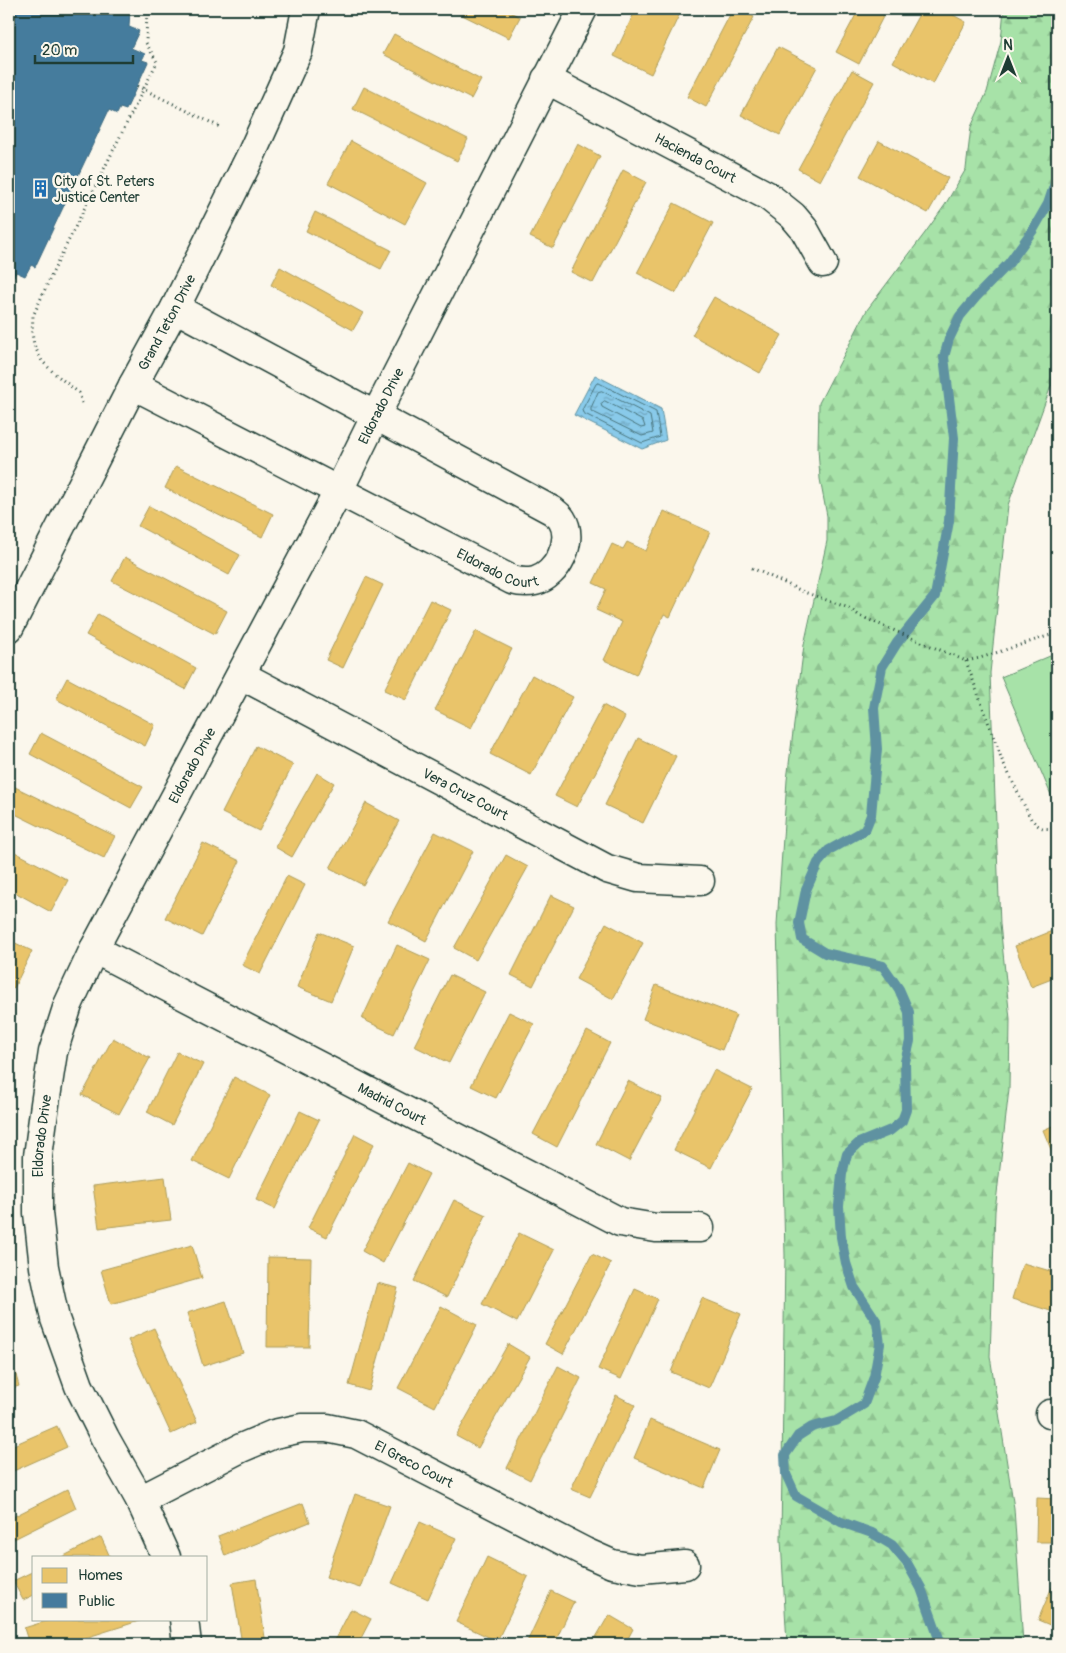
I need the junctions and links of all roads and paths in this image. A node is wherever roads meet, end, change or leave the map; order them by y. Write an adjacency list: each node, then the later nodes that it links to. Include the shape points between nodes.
1 (147, 9): 6 (path, via 146,43 157,62)
2 (306, 9): 9 (street, Grand Teton Drive, via 298,51 251,155)
3 (583, 9): 4 (street, Eldorado Drive)
4 (546, 79): 8 (street, Hacienda Court, via 768,196 804,229); 12 (street, Eldorado Drive)
5 (137, 86): 6 (path)
6 (143, 89): 7 (path); 11 (path, via 33,316 34,345 42,361 79,393)
7 (222, 128)
8 (822, 262)
9 (175, 308): 10 (street, Grand Teton Drive); 12 (street, Eldorado Court)
10 (133, 385): 13 (street, Eldorado Court); 15 (street, Grand Teton Drive)
11 (82, 403)
12 (376, 415): 13 (street, Eldorado Drive); 13 (street, Eldorado Court, via 553,511 563,520 566,534 565,546 554,569 535,581 512,580)
13 (339, 490): 18 (street, Eldorado Drive)
14 (752, 568): 17 (path)
15 (9, 628)
16 (1057, 633): 17 (path)
17 (966, 661): 19 (path, via 1002,760 1031,819 1038,827)
18 (241, 675): 20 (street, Vera Cruz Court, via 607,869 638,878); 21 (street, Eldorado Drive)
19 (1057, 827)
20 (700, 881)
21 (94, 949): 22 (street, Madrid Court, via 620,1222 656,1228); 23 (street, Eldorado Drive, via 68,1004 53,1052 38,1156 38,1213 44,1267 55,1319 79,1386)
22 (700, 1228)
23 (140, 1500): 24 (street, Eldorado Drive); 25 (street, El Greco Court, via 274,1434 302,1428 327,1428 356,1434 612,1564 641,1568)
24 (166, 1556)
25 (685, 1565)
26 (184, 1620): 27 (street)
27 (187, 1644)

